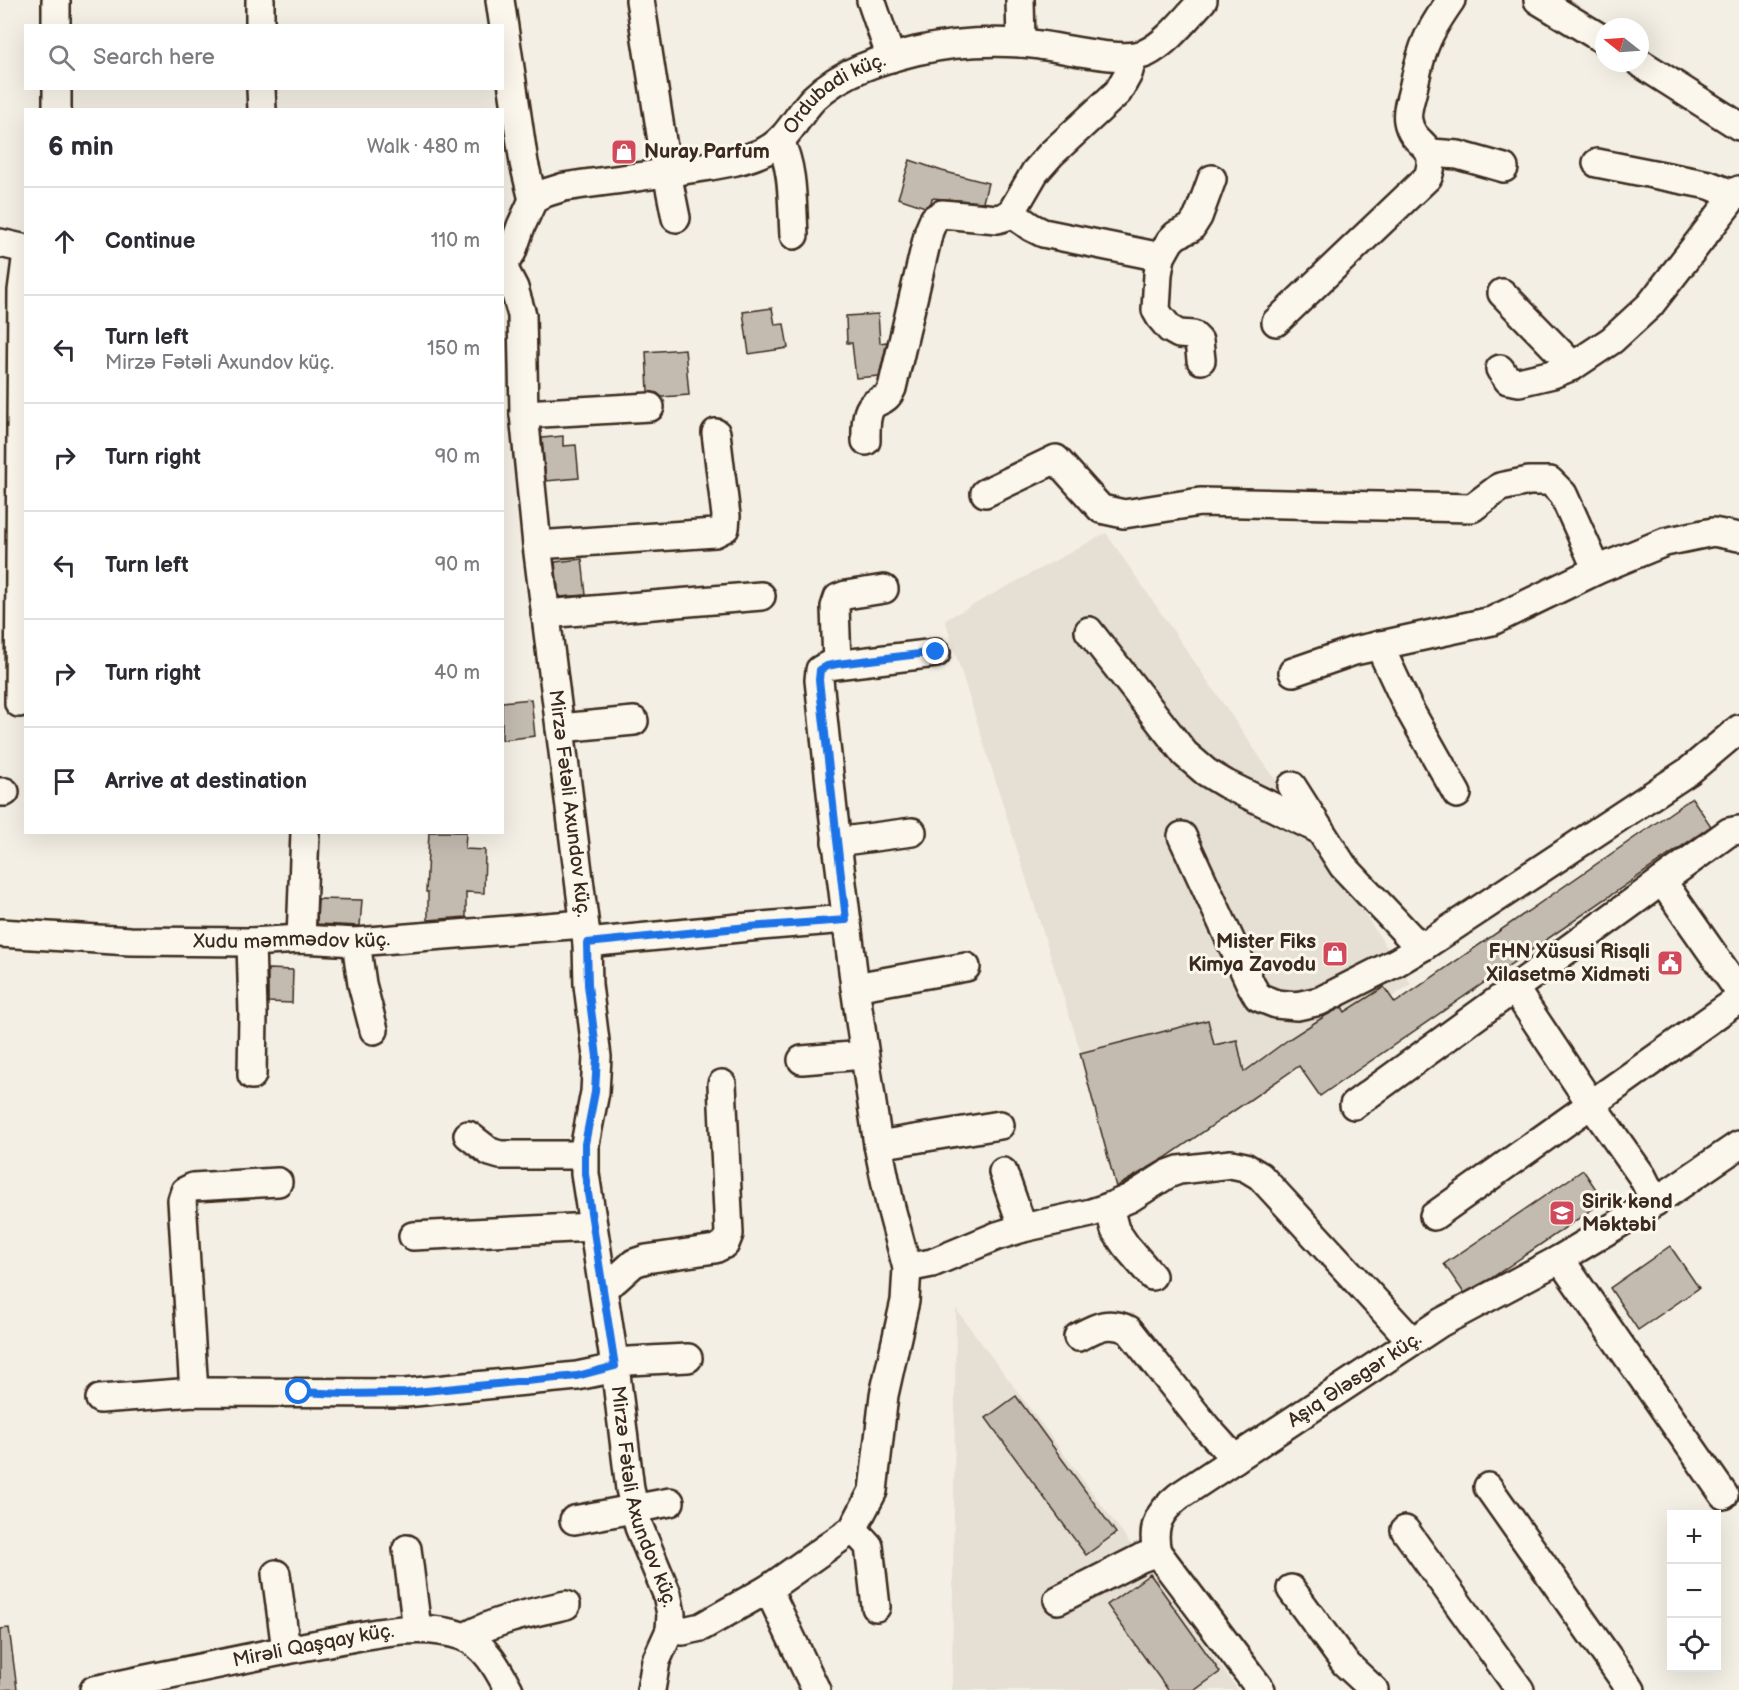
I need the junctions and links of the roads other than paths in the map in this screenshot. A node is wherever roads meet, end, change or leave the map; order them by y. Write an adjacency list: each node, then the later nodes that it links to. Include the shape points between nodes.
1 (56, 0): 10 (street)
2 (260, 0): 11 (street)
3 (500, 0): 12 (street)
4 (640, 0): 28 (street)
5 (871, 0): 17 (street)
6 (1020, 0): 15 (street)
7 (1203, 0): 16 (street, via 1159,45)
8 (1451, 0): 25 (street, via 1427,39 1409,107 1412,131)
9 (1538, 0): 14 (street)
10 (56, 24)
11 (260, 24)
12 (504, 24)
13 (504, 27): 31 (street)
14 (1595, 35)
15 (1021, 43): 16 (street, Ordubadi küç.); 17 (street, Ordubadi küç., via 945,46)
16 (1133, 57): 32 (street, via 1118,92 1035,172)
17 (891, 58): 24 (street, Ordubadi küç., via 855,70 830,84)
18 (1649, 69): 23 (street)
19 (57, 90): 21 (street)
20 (261, 90): 22 (street)
21 (57, 108)
22 (262, 108)
23 (1739, 126)
24 (780, 142): 28 (street, Ordubadi küç., via 752,156); 34 (street, via 789,168)
25 (1431, 153): 27 (street, via 1458,155); 42 (street, via 1428,177)
26 (1597, 163): 30 (street)
27 (1504, 168)
28 (667, 173): 31 (street, Ordubadi küç., via 564,187); 33 (street)
29 (1212, 179): 37 (street, via 1191,228 1176,235)
30 (1737, 192): 45 (street, via 1644,311 1612,340)
31 (533, 200): 38 (street)
32 (1011, 213): 37 (street, via 1043,233); 50 (street, via 997,219 942,213 934,219 892,388 888,397 872,406)
33 (676, 218)
34 (794, 235)
35 (0, 243): 36 (street)
36 (24, 249)
37 (1161, 257): 44 (street, via 1156,310 1170,329 1193,335 1199,341)
38 (504, 265)
39 (504, 269): 48 (street, Mirzə Fətəli Axundov küç., via 522,315)
40 (24, 276): 43 (street)
41 (1502, 293): 45 (street)
42 (1276, 322)
43 (24, 334): 63 (street)
44 (1201, 360)
45 (1573, 366): 46 (street, via 1519,382 1508,380)
46 (1500, 369)
47 (650, 407): 48 (street)
48 (524, 414): 53 (street, Mirzə Fətəli Axundov küç.)
49 (716, 433): 53 (street, via 725,528 715,533)
50 (866, 441)
51 (985, 493): 54 (street, via 1056,459 1101,509 1124,514 1200,502 1472,508 1500,487 1550,481 1563,494)
52 (1739, 537): 54 (street, via 1713,532 1665,542)
53 (537, 545): 57 (street, Mirzə Fətəli Axundov küç.)
54 (1597, 570): 59 (street, via 1492,621)
55 (884, 589): 61 (street, via 838,598)
56 (761, 596): 57 (street)
57 (545, 614): 65 (street, Mirzə Fətəli Axundov küç.)
58 (1089, 631): 69 (street, via 1185,754 1226,784)
59 (1379, 645): 62 (street); 68 (street, via 1408,707)
60 (936, 652): 61 (street)
61 (837, 664): 74 (street, via 820,670 819,680)
62 (1293, 672)
63 (19, 703)
64 (634, 721): 65 (street)
65 (560, 728): 78 (street, Mirzə Fətəli Axundov küç.)
66 (1739, 729): 82 (street, via 1689,771)
67 (1292, 786): 69 (street)
68 (1457, 794)
69 (1320, 830): 82 (street, via 1354,880 1411,938)
70 (1739, 830): 75 (street, via 1729,832)
71 (912, 832): 74 (street)
72 (305, 834): 79 (street)
73 (1182, 836): 82 (street, via 1258,997 1297,1006 1320,1001)
74 (836, 842): 76 (street)
75 (1662, 881): 85 (street); 86 (street)
76 (846, 920): 78 (street, Xudu məmmədov küç.); 84 (street)
77 (0, 933): 80 (street, Xudu məmmədov küç., via 130,941)
78 (585, 933): 81 (street, Xudu məmmədov küç.); 99 (street, Mirzə Fətəli Axundov küç., via 597,1057)
79 (301, 939): 80 (street, Xudu məmmədov küç.); 81 (street, Xudu məmmədov küç.)
80 (251, 942): 91 (street)
81 (356, 942): 88 (street)
82 (1424, 946)
83 (966, 967): 84 (street)
84 (855, 987): 89 (street)
85 (1514, 988): 93 (street); 94 (street)
86 (1739, 991)
87 (1739, 999): 93 (street)
88 (374, 1030)
89 (864, 1055): 90 (street); 97 (street)
90 (802, 1060)
91 (252, 1075)
92 (722, 1084): 111 (street, via 729,1234 725,1244 634,1263)
93 (1592, 1104): 102 (street, via 1642,1176); 104 (street)
94 (1354, 1105)
95 (1000, 1125): 97 (street)
96 (468, 1135): 99 (street, via 500,1155)
97 (879, 1145): 109 (street)
98 (1739, 1145): 102 (street, Aşıq Ələsgər küç.)
99 (584, 1155): 105 (street, Mirzə Fətəli Axundov küç.)
100 (1003, 1172): 106 (street)
101 (278, 1182): 116 (street, via 194,1187 185,1191 182,1200)
102 (1655, 1202): 108 (street, Aşıq Ələsgər küç.)
103 (1109, 1207): 106 (street); 110 (street, via 1115,1230); 113 (street, via 1179,1170 1231,1164 1245,1167 1260,1176)
104 (1434, 1216)
105 (593, 1227): 107 (street); 111 (street, Mirzə Fətəli Axundov küç.)
106 (1023, 1228): 109 (street, via 932,1263)
107 (413, 1236)
108 (1560, 1259): 113 (street, Aşıq Ələsgər küç.); 120 (street)
109 (907, 1268): 124 (street, via 905,1301 884,1395 873,1491)
110 (1152, 1276)
111 (603, 1286): 115 (street, Mirzə Fətəli Axundov küç.)
112 (1078, 1337): 118 (street, via 1111,1324 1129,1330)
113 (1413, 1341): 118 (street, Aşıq Ələsgər küç.)
114 (688, 1358): 115 (street, via 629,1361)
115 (615, 1366): 116 (street, via 577,1376 405,1393); 122 (street, Mirzə Fətəli Axundov küç.)
116 (194, 1392): 117 (street)
117 (100, 1400)
118 (1235, 1459): 127 (street, Aşıq Ələsgər küç., via 1166,1506 1156,1526)
119 (1488, 1487): 145 (street)
120 (1724, 1495)
121 (670, 1502): 122 (street)
122 (634, 1510): 123 (street); 135 (street, Mirzə Fətəli Axundov küç., via 667,1594)
123 (574, 1520)
124 (853, 1529): 129 (street); 133 (street, via 869,1546)
125 (1405, 1530): 144 (street)
126 (407, 1549): 134 (street)
127 (1157, 1552): 131 (street); 142 (street)
128 (276, 1574): 137 (street)
129 (768, 1589): 135 (street, via 700,1627); 141 (street)
130 (1291, 1589): 143 (street, via 1345,1663)
131 (1058, 1599)
132 (566, 1605): 136 (street, via 500,1621)
133 (876, 1608)
134 (417, 1629): 136 (street, Mirəli Qaşqay küç.); 137 (street, Mirəli Qaşqay küç.)
135 (670, 1630): 140 (street, Mirzə Fətəli Axundov küç., via 656,1661)
136 (465, 1637): 139 (street, Mirəli Qaşqay küç., via 494,1662)
137 (286, 1650): 138 (street, Mirəli Qaşqay küç.)
138 (94, 1690)
139 (509, 1690)
140 (651, 1690)
141 (816, 1690)
142 (1262, 1690)
143 (1374, 1690)
144 (1520, 1690)
145 (1630, 1690)

